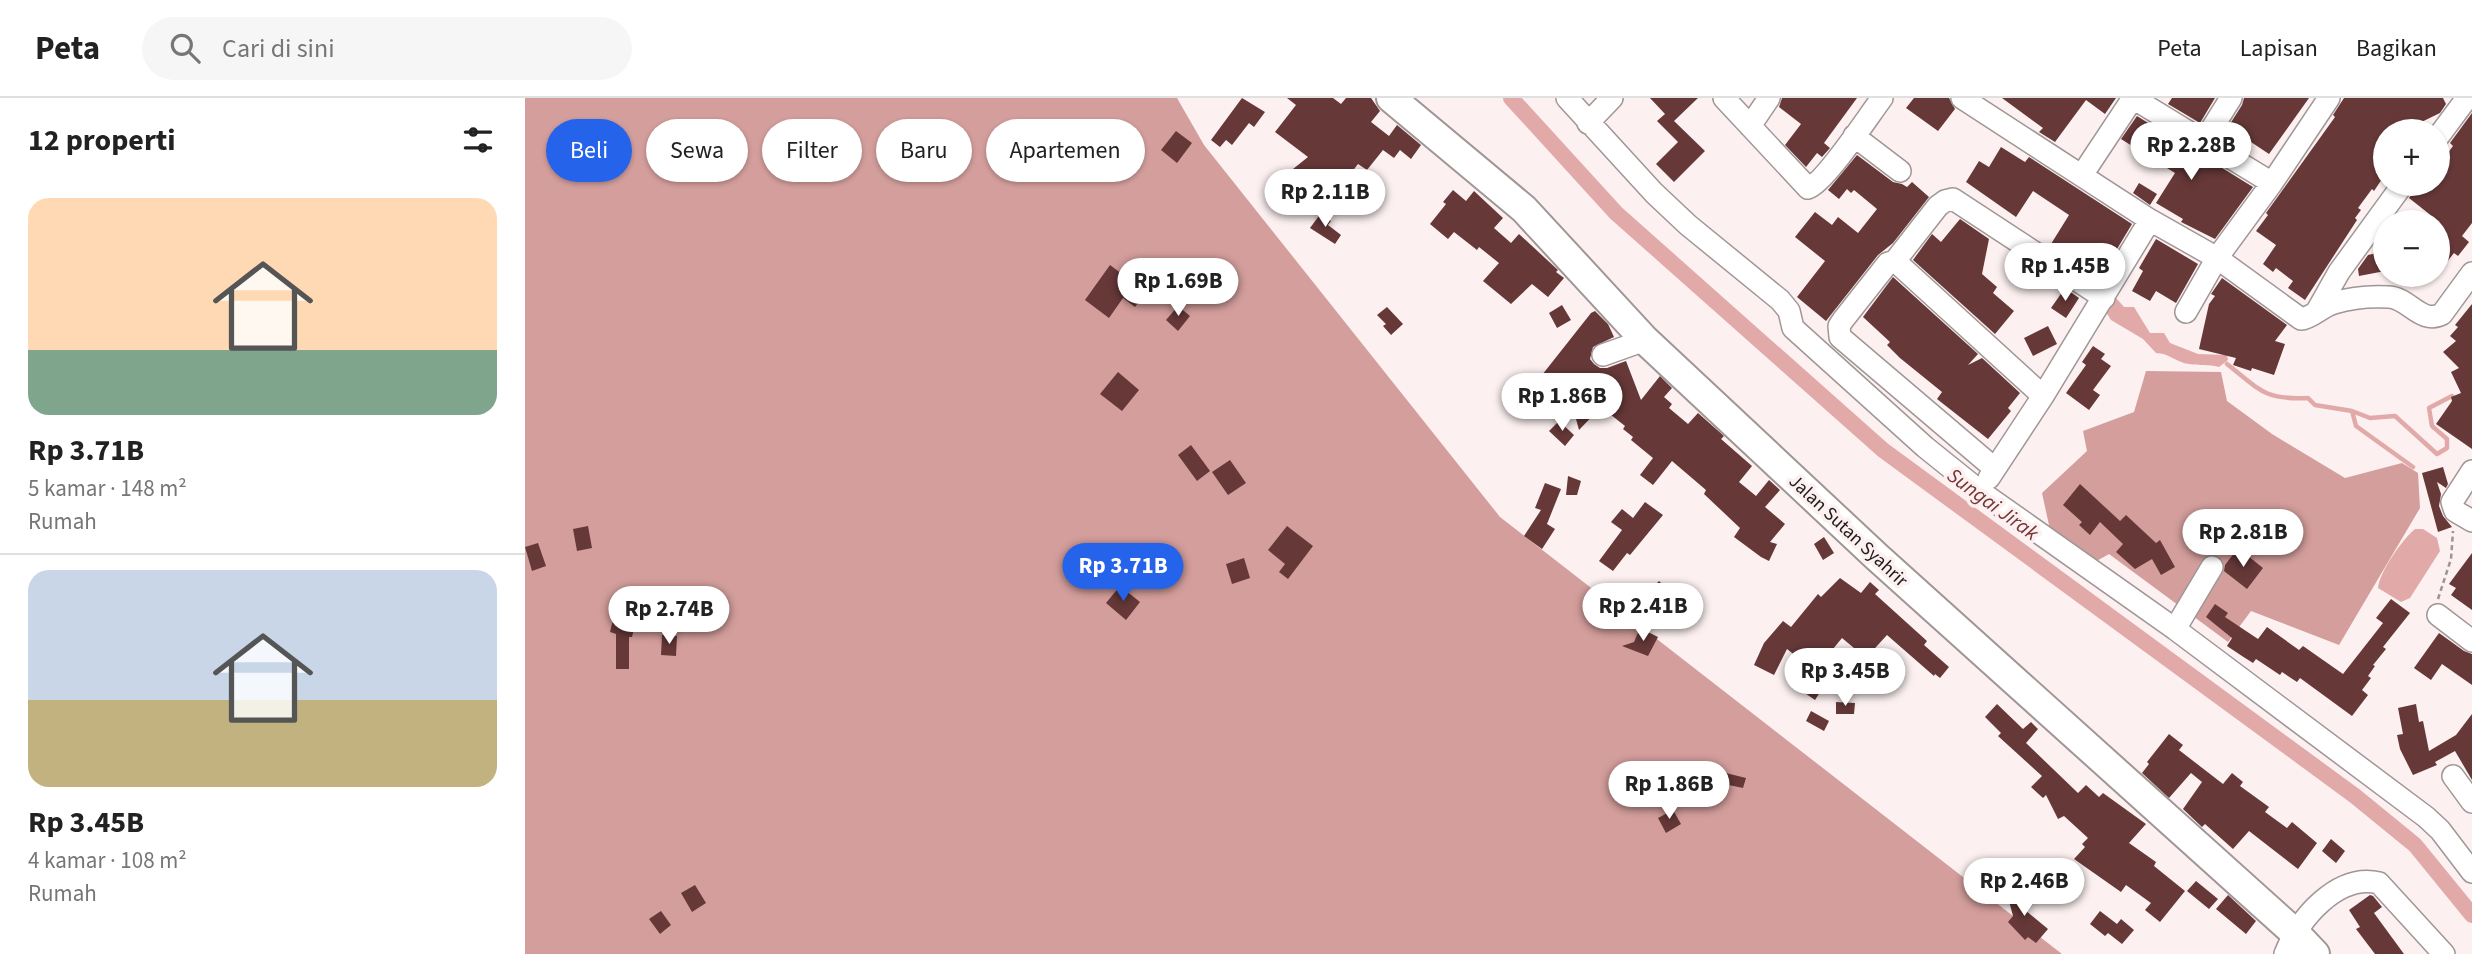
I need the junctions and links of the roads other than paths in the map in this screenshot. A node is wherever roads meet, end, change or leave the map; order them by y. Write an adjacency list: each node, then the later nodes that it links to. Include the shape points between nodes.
1 (1391, 98): 28 (main road, Jalan Sutan Syahrir, via 1524,209)
2 (1567, 98): 13 (street)
3 (1612, 98): 13 (street)
4 (1724, 98): 14 (street)
5 (1769, 98): 14 (street)
6 (1882, 98): 15 (street)
7 (1962, 98): 18 (street)
8 (2133, 98): 16 (street); 18 (street)
9 (2231, 98): 16 (street)
10 (2329, 98): 19 (street)
11 (2467, 98): 12 (street)
12 (2450, 121)
13 (1588, 123): 33 (street, via 1688,225 1780,300 1789,311 1791,325 1803,337)
14 (1751, 126): 15 (street, via 1808,188)
15 (1854, 136): 17 (street)
16 (2204, 141): 19 (street)
17 (1899, 171)
18 (2082, 175): 21 (street)
19 (2272, 183): 22 (street)
20 (2394, 196): 26 (street)
21 (2150, 220): 22 (street); 25 (street)
22 (2217, 258): 26 (street, via 2297,317 2304,320); 27 (street)
23 (1895, 261): 25 (street, via 1938,206 1952,199); 30 (street); 31 (street, via 1888,263 1843,320 1840,337)
24 (2472, 273): 26 (street, via 2442,314 2434,317 2421,315 2392,297 2335,302)
25 (2104, 298): 30 (street)
26 (2317, 311)
27 (2186, 312)
28 (1645, 340): 29 (street); 42 (main road, Jalan Sutan Syahrir)
29 (1603, 355)
30 (2043, 396): 31 (street)
31 (1994, 468): 33 (street)
32 (2472, 471): 34 (street, via 2452,502)
33 (1981, 492): 37 (street)
34 (2464, 516)
35 (2212, 567): 37 (street)
36 (2438, 615): 38 (street)
37 (2175, 629): 41 (street, via 2426,817)
38 (2472, 641)
39 (2453, 776): 40 (street)
40 (2472, 802)
41 (2472, 872)
42 (2290, 943): 43 (main road, Jalan Sutan Syahrir); 44 (street, via 2323,900 2364,880 2379,883)
43 (2315, 954)
44 (2444, 954)

